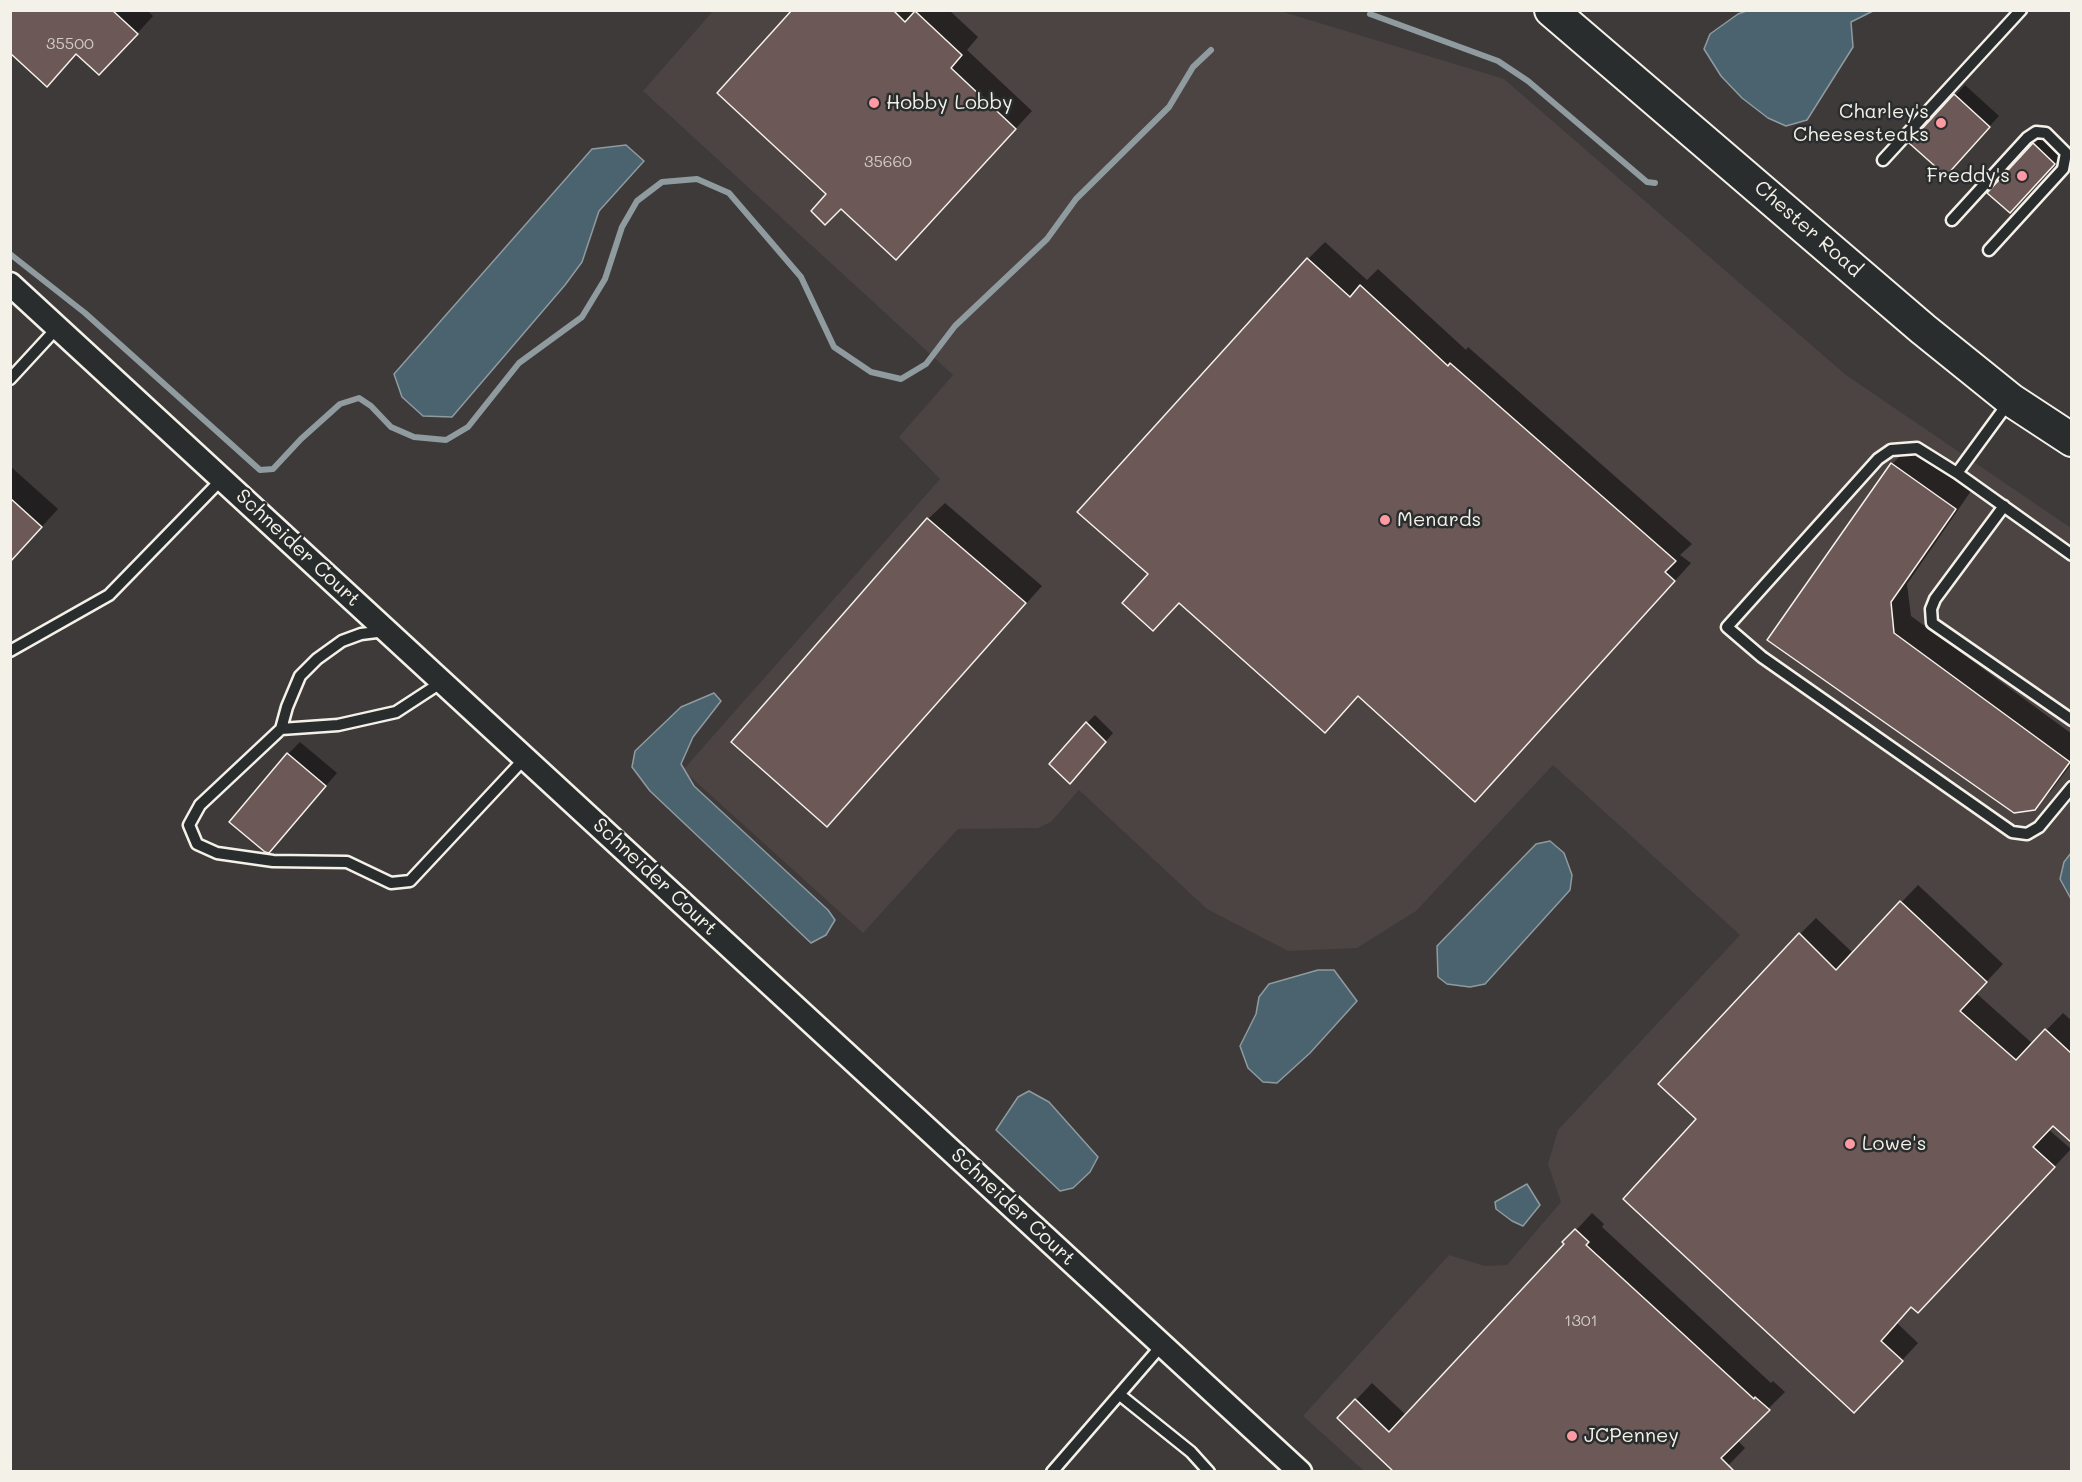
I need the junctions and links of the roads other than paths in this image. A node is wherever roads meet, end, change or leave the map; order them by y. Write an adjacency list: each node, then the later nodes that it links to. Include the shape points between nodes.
1 (1551, 10): 9 (street, Chester Road)
2 (2021, 10): 3 (lane)
3 (1883, 160)
4 (1952, 220): 5 (lane, via 2027,138 2036,132 2046,133 2066,153 2063,169)
5 (1989, 250)
6 (10, 284): 7 (street, Schneider Court)
7 (58, 327): 8 (lane); 12 (street, Schneider Court)
8 (10, 379)
9 (2010, 400): 10 (street, Chester Road); 11 (lane)
10 (2072, 440)
11 (1957, 473): 13 (lane); 21 (lane, via 1917,448 1891,450 1878,459 1727,627 1762,657 2012,832 2027,834 2039,827)
12 (222, 479): 15 (street, Schneider Court); 16 (lane, via 109,596)
13 (2004, 506): 14 (lane); 18 (lane, via 1935,598 1932,623)
14 (2072, 555)
15 (388, 631): 17 (street, Schneider Court); 19 (lane, via 360,634 342,641 317,659 300,676)
16 (10, 651)
17 (442, 682): 19 (lane, via 396,712 338,725); 20 (street, Schneider Court)
18 (2072, 720)
19 (281, 729): 20 (lane, via 200,805 189,825 196,844 217,853 273,861 347,862 391,883 410,881)
20 (525, 758): 22 (street, Schneider Court)
21 (2072, 787)
22 (1162, 1345): 23 (lane); 26 (street, Schneider Court)
23 (1120, 1395): 24 (lane); 25 (lane, via 1191,1452)
24 (1052, 1472)
25 (1209, 1472)
26 (1300, 1472)

